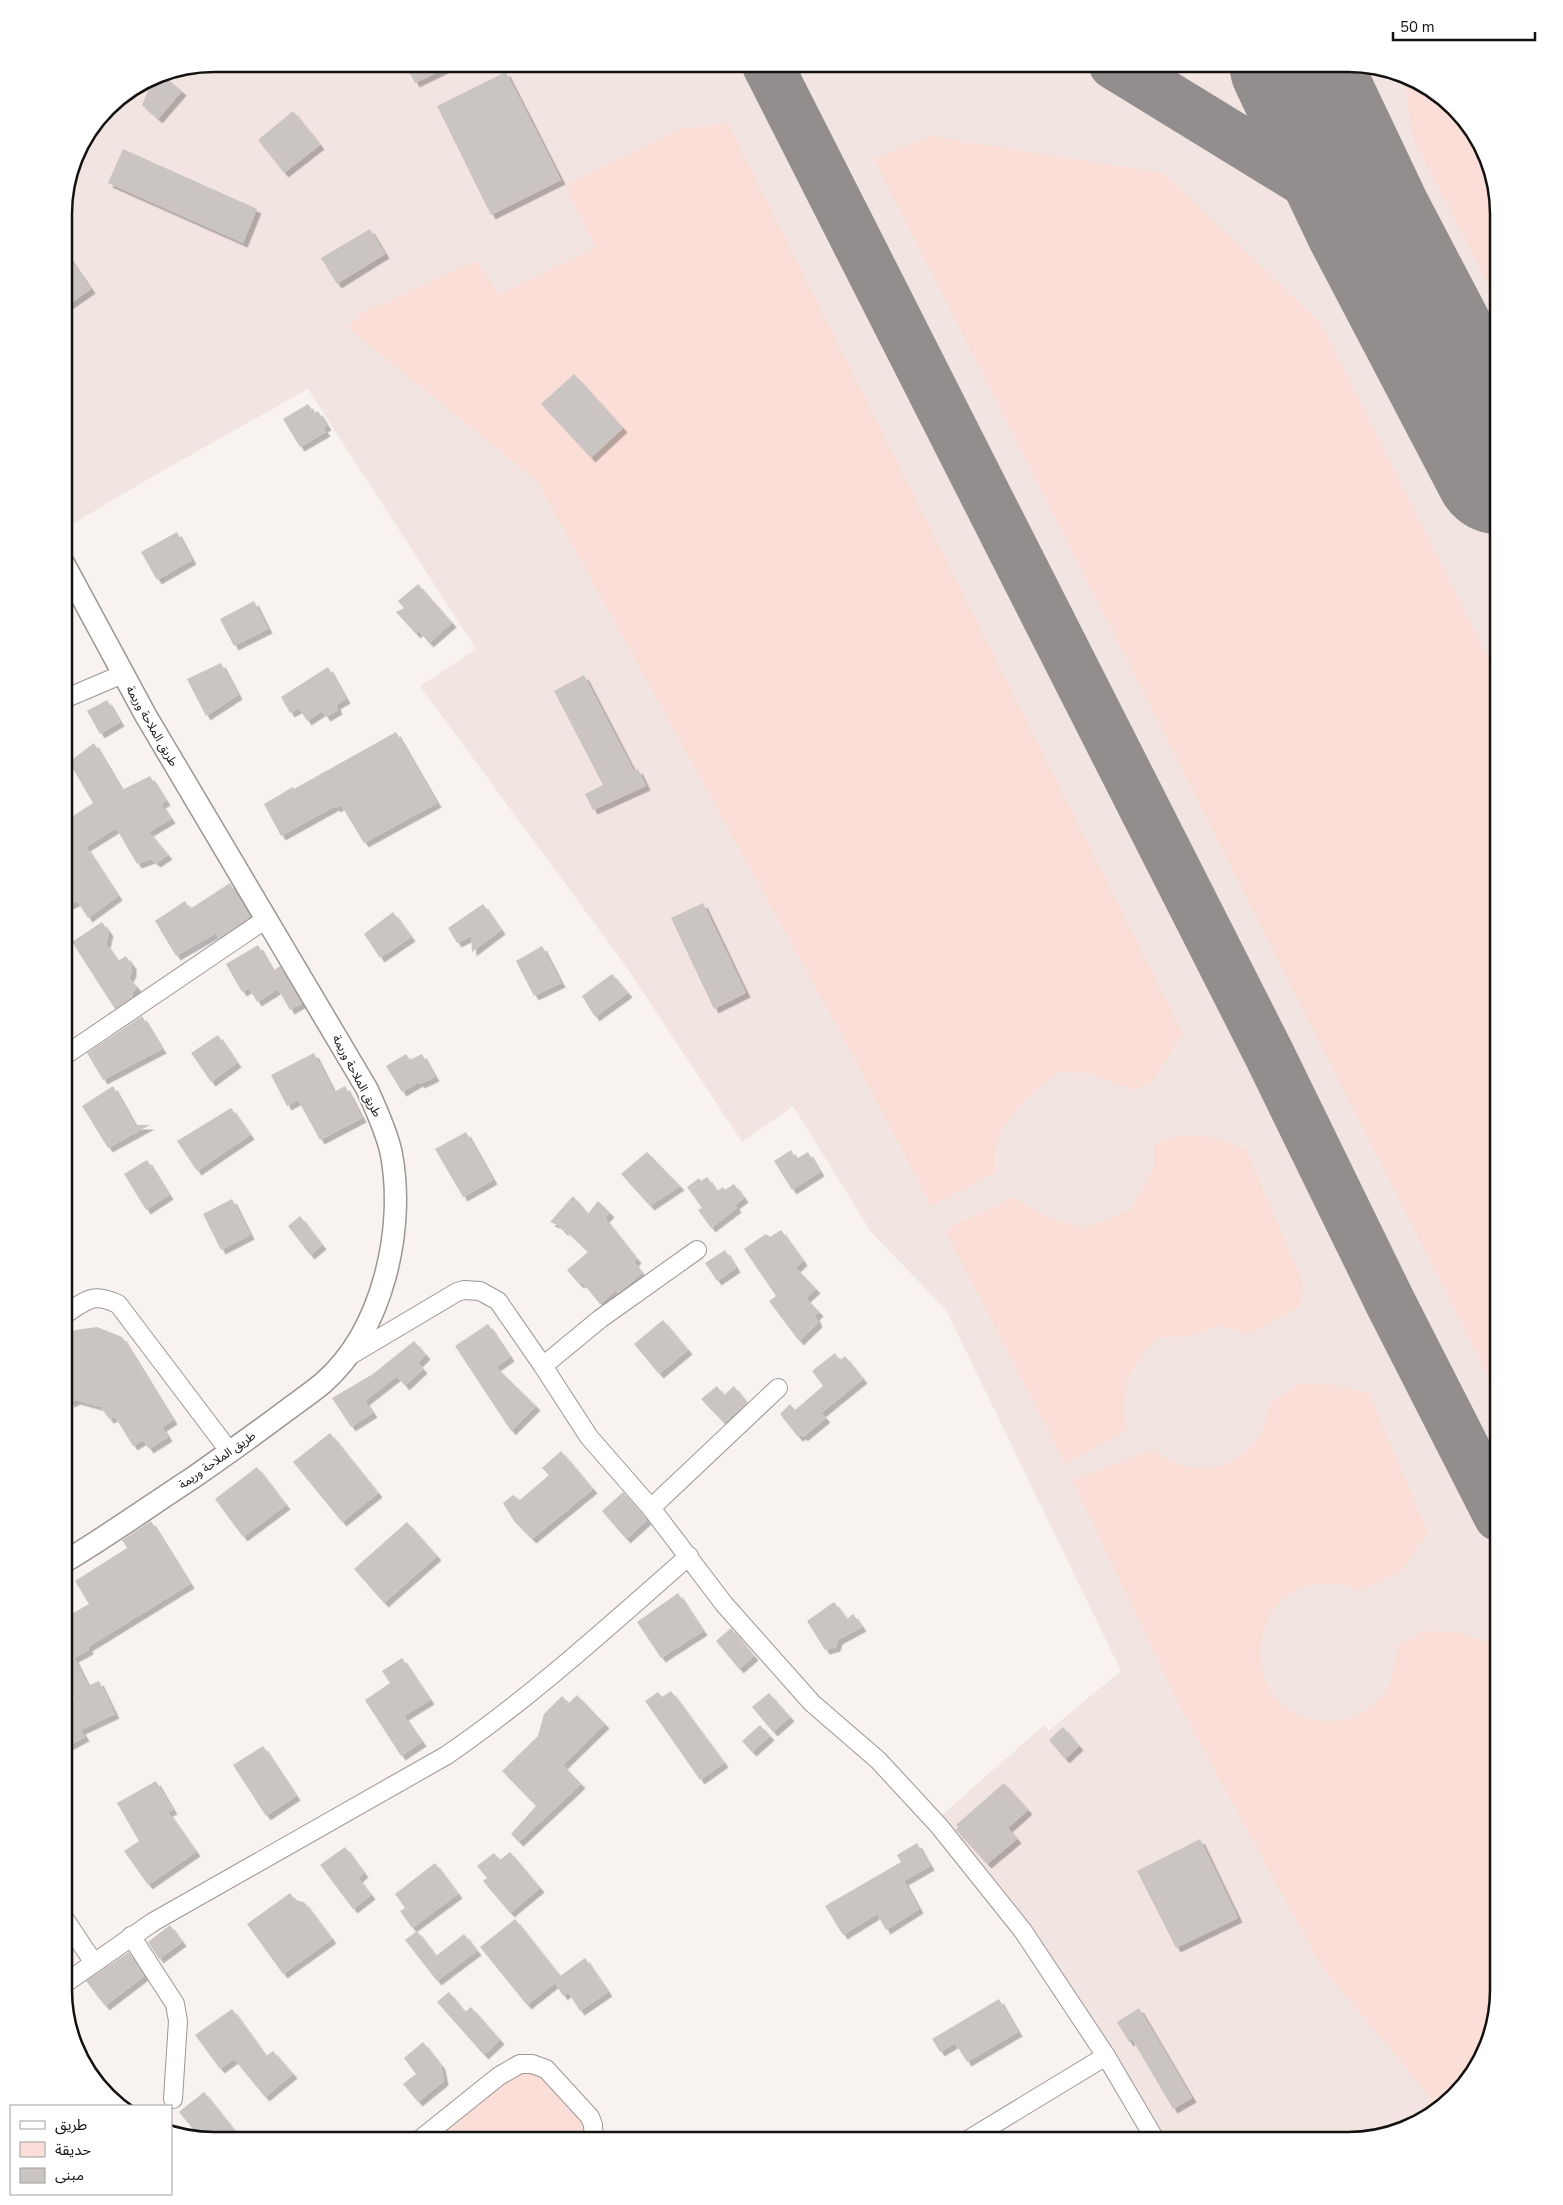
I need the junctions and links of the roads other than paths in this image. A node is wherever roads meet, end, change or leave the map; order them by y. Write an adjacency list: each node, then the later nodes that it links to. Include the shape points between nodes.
1 (73, 580): 2 (street, طريق الملاحة وريمة)
2 (123, 674): 3 (street); 4 (street, طريق الملاحة وريمة)
3 (73, 696)
4 (266, 919): 5 (street); 8 (street, طريق الملاحة وريمة, via 367,1089 381,1119 390,1151 396,1218 389,1258 373,1310)
5 (73, 1050)
6 (697, 1250): 9 (street)
7 (72, 1310): 11 (street, via 101,1296 118,1304)
8 (345, 1359): 9 (street, via 457,1292 472,1290 498,1301); 11 (street, طريق الملاحة وريمة, via 323,1383)
9 (543, 1366): 12 (street, via 589,1437)
10 (778, 1388): 12 (street)
11 (230, 1452): 14 (street, طريق الملاحة وريمة)
12 (651, 1508): 13 (street)
13 (689, 1556): 16 (street, via 491,1725 447,1755); 19 (street, via 724,1604 812,1703 878,1760 939,1826 1024,1931)
14 (72, 1557)
15 (72, 1930): 17 (street)
16 (131, 1936): 17 (street); 20 (street, via 175,2004 178,2021)
17 (94, 1963): 18 (street)
18 (72, 1978)
19 (1106, 2056): 23 (street); 24 (street)
20 (173, 2099)
21 (429, 2132): 22 (street, via 499,2076 520,2064 546,2069 590,2117)
22 (593, 2132)
23 (981, 2132)
24 (1151, 2132)

